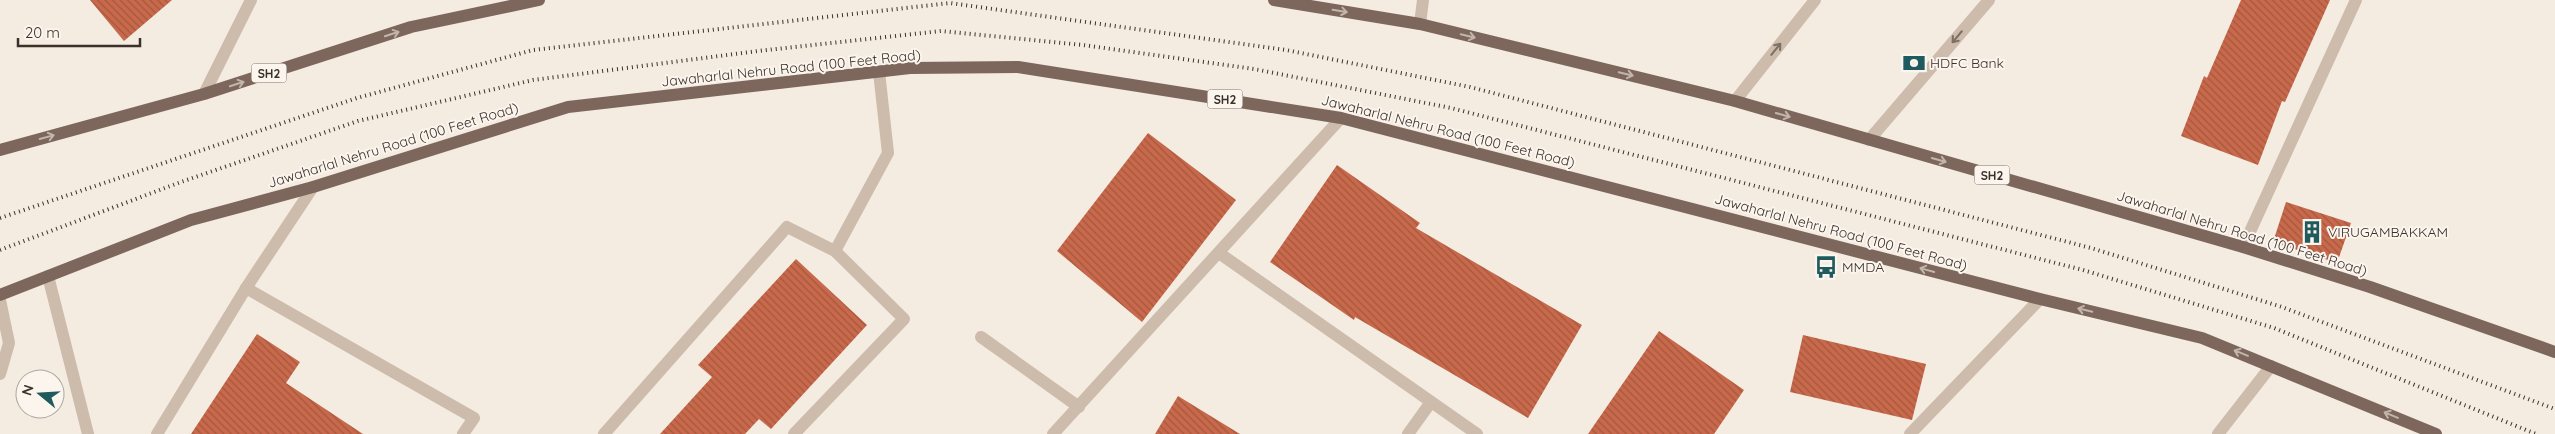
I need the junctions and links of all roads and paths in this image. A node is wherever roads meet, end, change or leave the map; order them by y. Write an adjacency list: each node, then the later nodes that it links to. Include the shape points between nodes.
1 (250, 0): 10 (street)
2 (539, 0): 10 (main road, SH2, one-way to 2, via 411,28)
3 (1274, 0): 8 (main road, Jawaharlal Nehru Road (100 Feet Road) / SH2, one-way to 8)
4 (1423, 0): 8 (street)
5 (1815, 0): 11 (street, one-way to 5)
6 (1989, 0): 13 (street, one-way to 13)
7 (2356, 0): 16 (street)
8 (1420, 24): 11 (main road, Jawaharlal Nehru Road (100 Feet Road) / SH2, one-way to 11)
9 (880, 72): 12 (main road, Jawaharlal Nehru Road (100 Feet Road) / SH2, via 910,68 1018,67); 15 (main road, Jawaharlal Nehru Road (100 Feet Road) / SH2, via 568,107); 17 (street, via 888,153)
10 (204, 94): 14 (main road, SH2, one-way to 10)
11 (1735, 101): 13 (main road, Jawaharlal Nehru Road (100 Feet Road) / SH2, one-way to 13)
12 (1342, 118): 18 (street); 22 (main road, Jawaharlal Nehru Road (100 Feet Road) / SH2, one-way to 12)
13 (1869, 140): 16 (main road, Jawaharlal Nehru Road (100 Feet Road) / SH2, one-way to 16)
14 (0, 150)
15 (313, 187): 19 (main road, Jawaharlal Nehru Road (100 Feet Road) / SH2, via 191,220); 20 (street)
16 (2244, 247): 25 (main road, Jawaharlal Nehru Road (100 Feet Road) / SH2)
17 (835, 251): 33 (street, via 787,227); 34 (street, via 904,319)
18 (1219, 253): 28 (street); 29 (street)
19 (48, 276): 21 (main road, Jawaharlal Nehru Road (100 Feet Road) / SH2); 30 (street)
20 (246, 288): 31 (street); 32 (street, via 474,418)
21 (0, 295)
22 (2040, 299): 26 (main road, Jawaharlal Nehru Road (100 Feet Road) / SH2, one-way to 22, via 2202,338); 38 (street)
23 (0, 300): 27 (street, via 9,343)
24 (982, 337): 29 (street)
25 (2555, 352)
26 (2271, 366): 39 (street); 40 (main road, Jawaharlal Nehru Road (100 Feet Road) / SH2, one-way to 26)
27 (0, 374)
28 (1431, 402): 36 (street); 37 (street)
29 (1079, 407): 35 (street)
30 (88, 434)
31 (157, 434)
32 (463, 434)
33 (604, 434)
34 (794, 434)
35 (1053, 434)
36 (1408, 434)
37 (1477, 434)
38 (1910, 434)
39 (2218, 434)
40 (2436, 434)

